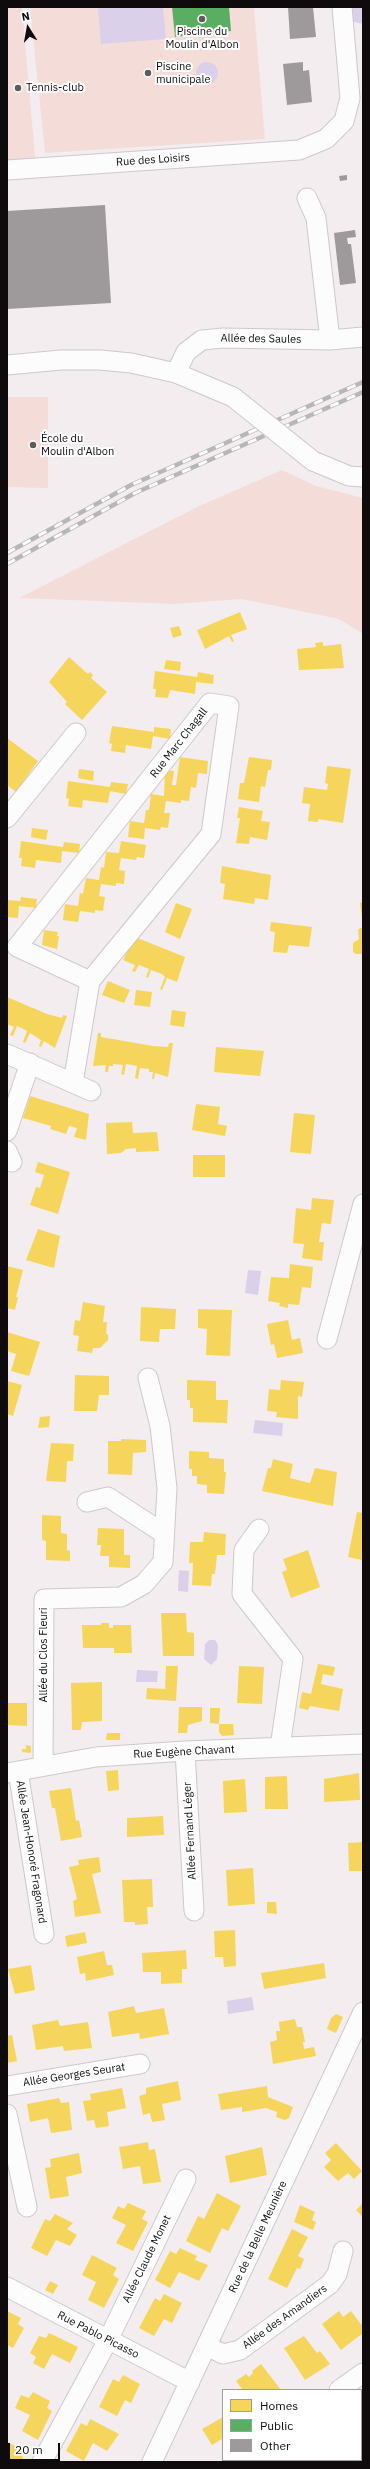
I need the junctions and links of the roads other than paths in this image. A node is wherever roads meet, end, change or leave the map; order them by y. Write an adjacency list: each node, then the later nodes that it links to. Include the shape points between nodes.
1 (342, 10): 2 (street, Rue des Loisirs, via 350,98 344,121 326,139 299,150)
2 (7, 170)
3 (307, 198): 5 (street, via 316,218)
4 (363, 337): 5 (street, Allée des Saules)
5 (330, 340): 7 (street, Allée des Saules, via 202,340 186,352)
6 (7, 365): 7 (street, via 100,360 131,363)
7 (176, 373): 8 (street, bridge, via 233,398 313,461 348,476)
8 (363, 477)
9 (76, 733): 10 (street)
10 (7, 818)
11 (90, 982): 11 (street, Rue Marc Chagall, via 17,947 210,703 229,706 211,834); 14 (street, Rue Marc Chagall)
12 (7, 1054): 13 (street)
13 (30, 1063): 14 (street); 16 (street)
14 (73, 1083): 15 (street)
15 (91, 1090)
16 (7, 1131)
17 (363, 1204): 18 (street)
18 (327, 1339)
19 (148, 1378): 22 (street, Allée du Clos Fleuri, via 160,1426 167,1488)
20 (87, 1502): 22 (street, via 108,1497)
21 (259, 1529): 24 (street, via 244,1550 242,1594 293,1659)
22 (163, 1533): 26 (street, Allée du Clos Fleuri, via 163,1562 144,1584 122,1597 44,1599)
23 (363, 1744): 24 (street, Rue Eugène Chavant)
24 (280, 1747): 25 (street, Rue Eugène Chavant)
25 (186, 1751): 26 (street, Rue Eugène Chavant, via 96,1757); 28 (street, Allée Fernand Léger)
26 (43, 1766): 27 (street, Rue Eugène Chavant)
27 (12, 1772): 29 (street, Allée Jean-Honoré Fragonard)
28 (194, 1911)
29 (44, 1934)
30 (363, 2012): 39 (street, Rue de la Belle Meunière)
31 (140, 2064): 32 (street, Allée Georges Seurat)
32 (7, 2086)
33 (7, 2114): 35 (street)
34 (186, 2179): 38 (street, Allée Claude Monet)
35 (27, 2206)
36 (342, 2251): 39 (street, Allée des Amandiers, via 337,2274 330,2284 240,2350 223,2354)
37 (7, 2288): 38 (street, Rue Pablo Picasso)
38 (108, 2340): 41 (street, Rue Pablo Picasso); 43 (street, Allée Claude Monet)
39 (207, 2346): 41 (street, Rue de la Belle Meunière)
40 (363, 2373): 42 (street)
41 (190, 2382): 44 (street, Rue de la Belle Meunière)
42 (340, 2389)
43 (42, 2462)
44 (152, 2462)

